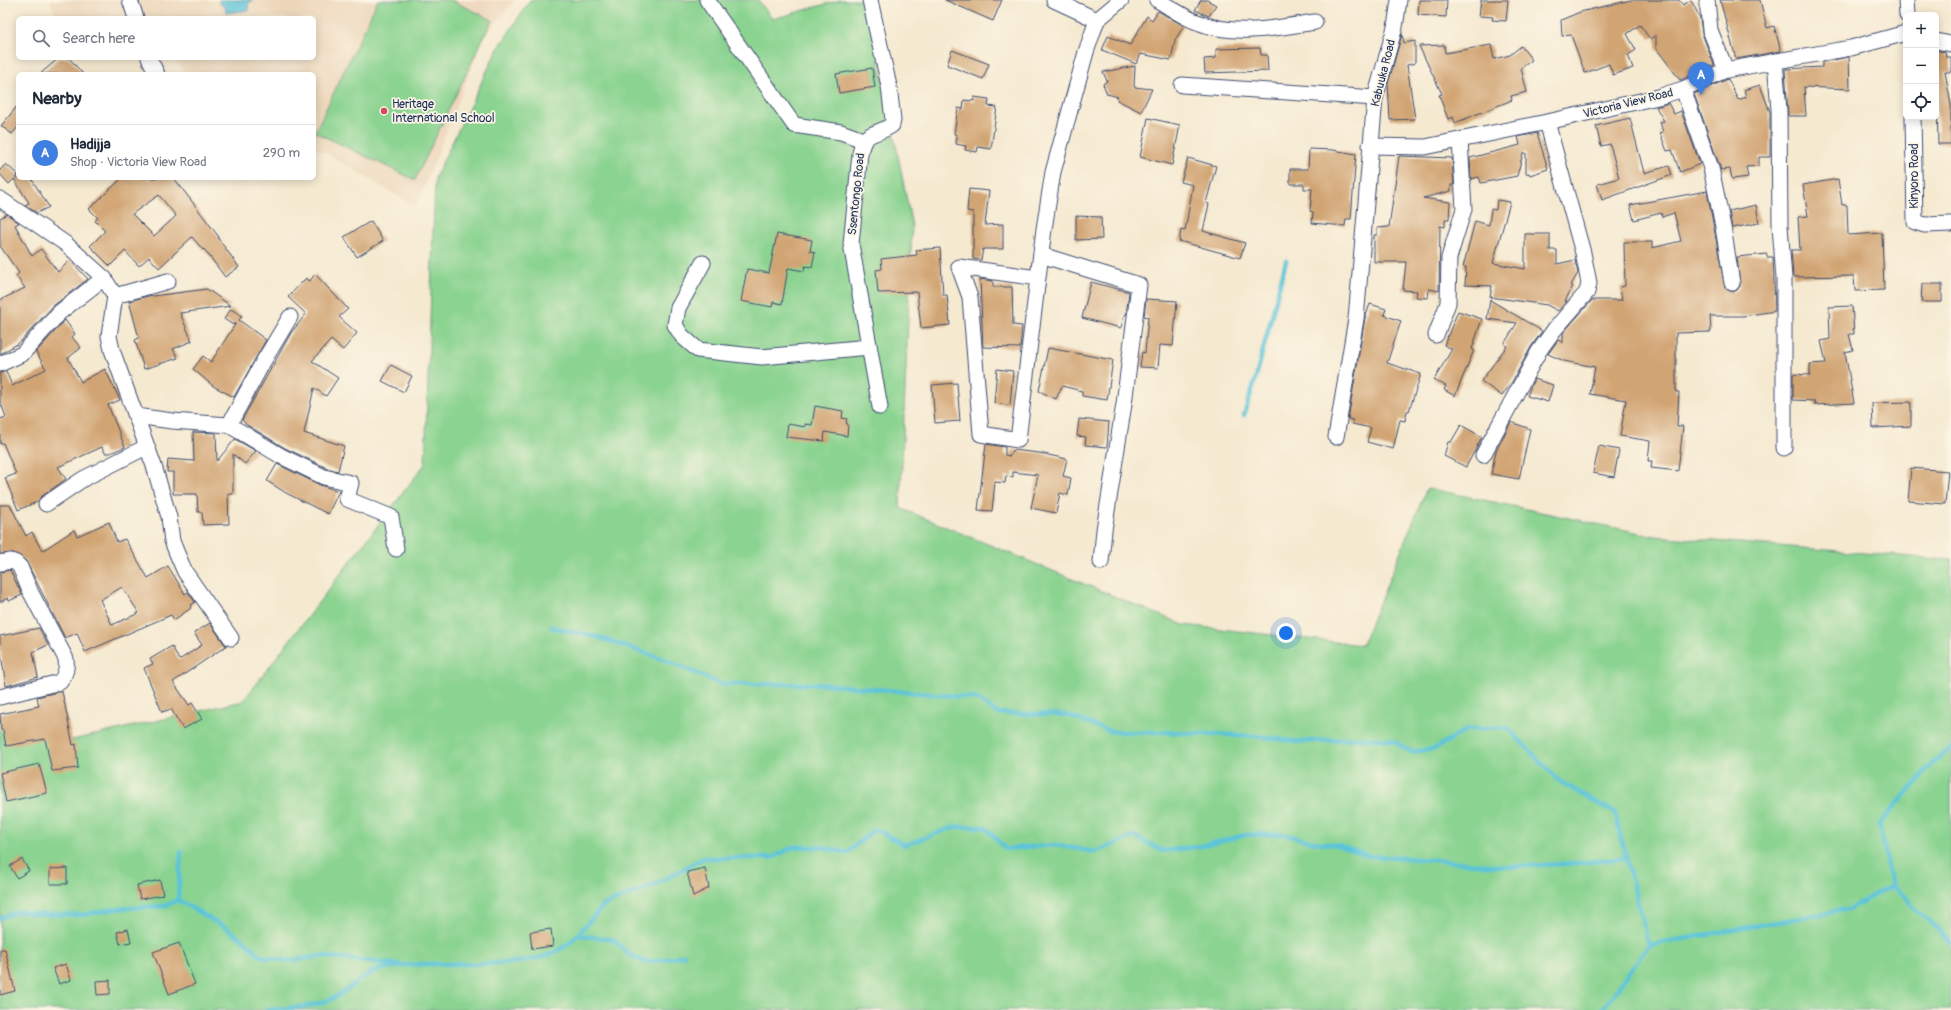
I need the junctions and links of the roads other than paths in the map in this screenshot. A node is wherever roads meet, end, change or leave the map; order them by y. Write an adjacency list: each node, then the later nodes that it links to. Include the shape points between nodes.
1 (130, 0): 11 (street)
2 (707, 0): 26 (street, via 794,125 841,132)
3 (870, 0): 26 (street, Ssentongo Road, via 889,86 893,120 888,128)
4 (1054, 0): 12 (street)
5 (1121, 0): 12 (street)
6 (1157, 0): 13 (street, via 1195,22 1223,29 1241,31)
7 (1399, 0): 23 (street, Kabuuka Road, via 1395,28)
8 (1707, 0): 19 (street, via 1710,30)
9 (1906, 0): 10 (street)
10 (1908, 12)
11 (135, 16)
12 (1097, 20): 31 (street, via 1053,172)
13 (1315, 22)
14 (1903, 34): 18 (street, Victoria View Road, via 1851,48)
15 (1939, 42): 16 (street)
16 (1951, 44)
17 (150, 60): 20 (street)
18 (1776, 61): 19 (street, Victoria View Road); 47 (street, via 1780,226 1784,278)
19 (1726, 70): 22 (street, Victoria View Road)
20 (156, 72)
21 (1182, 85): 23 (street)
22 (1683, 89): 25 (street, Victoria View Road); 36 (street, via 1711,168)
23 (1375, 98): 28 (street, Kabuuka Road)
24 (1913, 120): 30 (street, Kinyoro Road, via 1915,222 1925,225)
25 (1547, 122): 27 (street, Victoria View Road); 48 (street, via 1589,283 1587,292 1539,351)
26 (863, 140): 40 (street, Ssentongo Road, via 851,244)
27 (1460, 140): 28 (street, Victoria View Road, via 1425,147); 39 (street, via 1464,209 1449,258 1448,303)
28 (1370, 146): 45 (street, Kabuuka Road, via 1356,319)
29 (0, 198): 33 (street, via 66,244)
30 (1951, 224)
31 (1041, 255): 34 (street); 51 (street, via 1139,285)
32 (704, 263): 40 (street, via 678,308 675,325 682,336 698,350 762,357)
33 (104, 278): 37 (street); 41 (street, via 60,312 22,354)
34 (1038, 278): 34 (street, via 1018,440 981,434 970,297 959,267)
35 (168, 281): 37 (street)
36 (1732, 284)
37 (115, 296): 43 (street, via 110,336 116,362)
38 (290, 317): 44 (street)
39 (1436, 335)
40 (869, 347): 42 (street, Ssentongo Road)
41 (0, 364)
42 (880, 407)
43 (136, 416): 44 (street); 46 (street)
44 (229, 425): 50 (street, via 281,456 324,477 351,484 347,499 391,517)
45 (1336, 437)
46 (146, 447): 49 (street, via 83,479); 53 (street, via 169,517 172,541 185,572)
47 (1784, 448)
48 (1483, 455)
49 (46, 504)
50 (396, 549)
51 (1101, 562)
52 (0, 563): 54 (street, via 11,560 20,567 66,659 67,667 60,682)
53 (232, 638)
54 (0, 697)

